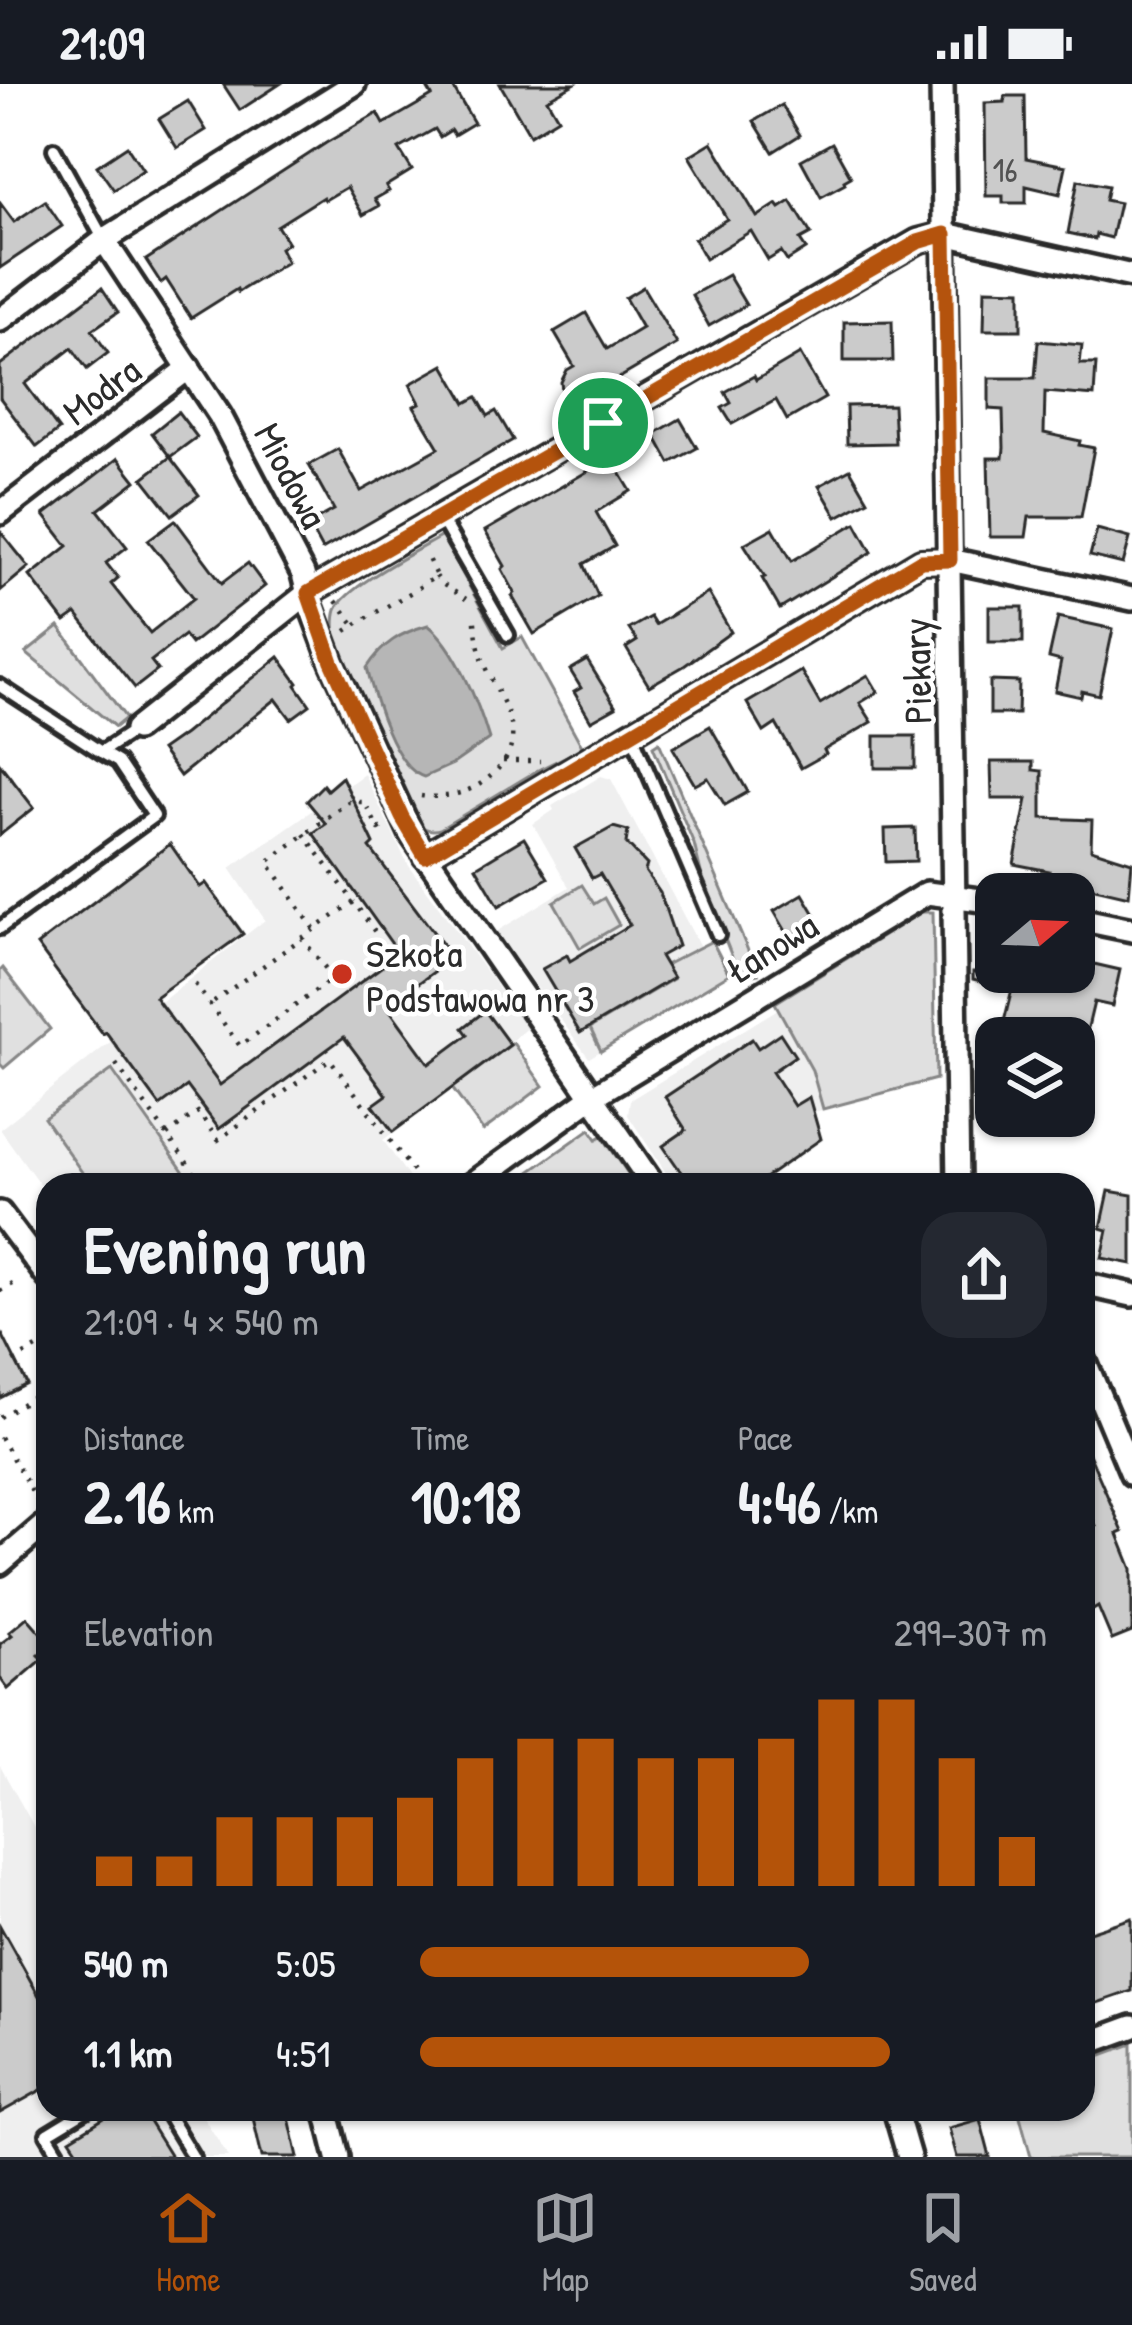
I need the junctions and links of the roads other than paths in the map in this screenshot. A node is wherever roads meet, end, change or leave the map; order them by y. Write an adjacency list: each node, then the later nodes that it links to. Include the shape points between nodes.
1 (354, 84): 5 (street)
2 (943, 84): 4 (street, Piekary)
3 (54, 149): 5 (lane)
4 (945, 234): 6 (street); 10 (street, via 918,242); 11 (street, Piekary)
5 (104, 240): 7 (street); 8 (street, Miodowa)
6 (1132, 276)
7 (0, 320)
8 (189, 368): 9 (street, Modra); 12 (street, Miodowa)
9 (0, 513)
10 (440, 517): 12 (street); 14 (lane)
11 (950, 560): 13 (street); 17 (street, via 921,561); 20 (street, Piekary)
12 (319, 593): 16 (street); 19 (street, Miodowa, via 332,662)
13 (1132, 599)
14 (508, 635)
15 (0, 686): 18 (lane)
16 (136, 729): 18 (lane)
17 (631, 732): 19 (street); 25 (lane)
18 (101, 752): 23 (lane, via 118,763 154,816)
19 (425, 856): 26 (street, Miodowa)
20 (954, 895): 21 (street, Łanowa); 26 (street, Łanowa, via 927,893); 29 (street, Piekary)
21 (975, 898)
22 (1095, 922): 24 (street)
23 (0, 928)
24 (1132, 930)
25 (718, 934)
26 (592, 1097): 27 (street, Łanowa); 28 (street, Miodowa)
27 (488, 1173)
28 (645, 1173)
29 (958, 1173)
30 (0, 1213): 31 (street)
31 (36, 1261)
32 (1095, 1287): 33 (street)
33 (1132, 1295)
34 (1095, 1386): 35 (street)
35 (1132, 1474)
36 (36, 1532): 37 (street)
37 (0, 1563)
38 (1132, 2026): 39 (street)
39 (1095, 2040)
40 (68, 2121): 44 (lane, via 47,2134)
41 (171, 2121): 45 (lane)
42 (329, 2121): 46 (street)
43 (902, 2121): 47 (street)
44 (61, 2157)
45 (193, 2157)
46 (338, 2157)
47 (909, 2157)

